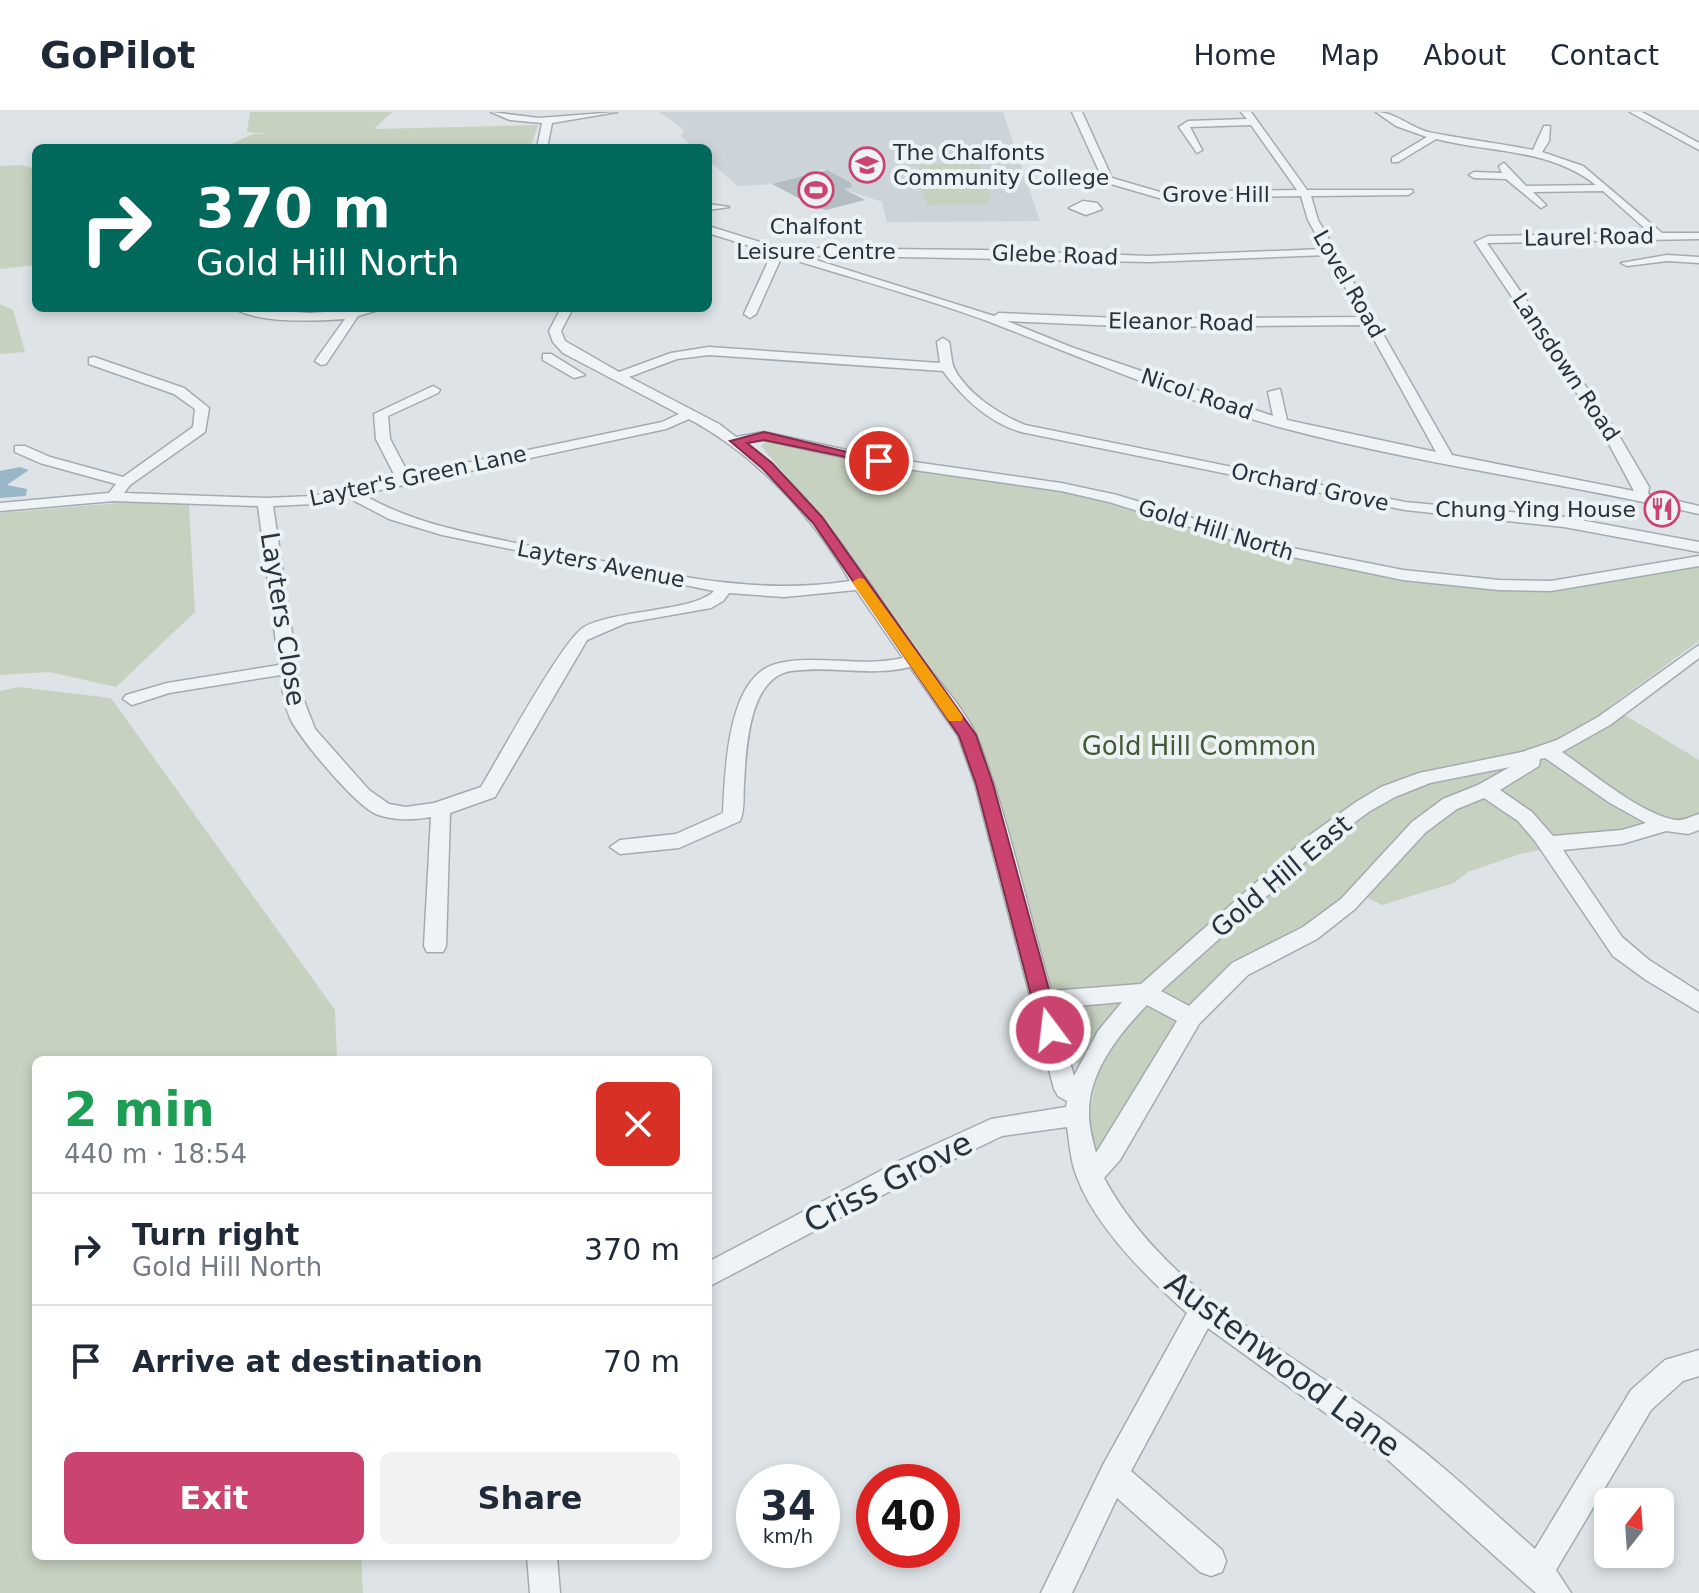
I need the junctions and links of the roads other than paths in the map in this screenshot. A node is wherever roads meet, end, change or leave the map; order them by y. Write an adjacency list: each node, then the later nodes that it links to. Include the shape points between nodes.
1 (496, 112): 7 (street)
2 (612, 112): 7 (street)
3 (1077, 112): 16 (street, Grove Hill, via 1108,180)
4 (1381, 112): 9 (street, via 1406,127)
5 (1635, 112): 11 (street)
6 (1249, 117): 12 (street, via 1188,124 1184,127); 21 (street, Lovel Road)
7 (547, 123): 10 (street)
8 (1547, 128): 13 (street)
9 (1436, 135): 13 (street); 14 (street)
10 (543, 144)
11 (1699, 147)
12 (1197, 150)
13 (1536, 153): 17 (street, via 1572,164)
14 (1395, 160)
15 (1474, 175): 18 (street, via 1506,171)
16 (1131, 188): 20 (street); 21 (street, Grove Hill, via 1159,195)
17 (1602, 188): 18 (street); 28 (street)
18 (1525, 189): 24 (street)
19 (1408, 192): 21 (street, Grove Hill)
20 (1119, 193)
21 (1305, 194): 32 (street, Lovel Road)
22 (1106, 199): 23 (street)
23 (1093, 205)
24 (1541, 205)
25 (712, 207): 26 (street)
26 (724, 207)
27 (712, 230): 31 (street, Nicol Road)
28 (1659, 236): 29 (street, Laurel Road); 30 (street, Laurel Road)
29 (1699, 236)
30 (1481, 242): 59 (street, Lansdown Road, via 1608,429 1642,487)
31 (779, 251): 32 (street, Glebe Road, via 1149,259); 39 (street); 40 (street, Nicol Road)
32 (1331, 252): 41 (street, Lovel Road)
33 (1699, 260): 34 (street)
34 (1627, 263)
35 (263, 312): 38 (street, via 304,319)
36 (362, 312): 38 (street)
37 (565, 312): 44 (street, via 555,331 559,342)
38 (354, 314): 46 (street)
39 (750, 314)
40 (992, 319): 41 (street, Eleanor Road); 52 (street, Nicol Road)
41 (1371, 321): 55 (street, Lovel Road)
42 (943, 342): 47 (street, Orchard Grove)
43 (547, 357): 44 (street, via 573,371)
44 (583, 360): 48 (street)
45 (94, 361): 57 (street, via 179,391 202,408 200,429)
46 (321, 361)
47 (947, 367): 48 (street, via 709,351 675,356); 64 (street, Orchard Grove, via 967,395 1021,428 1405,506 1564,522)
48 (618, 377): 51 (street)
49 (433, 390): 56 (street, via 381,414 385,444)
50 (1275, 392): 52 (street)
51 (689, 414): 53 (street); 56 (street, Layter's Green Lane, via 666,425)
52 (1281, 423): 55 (street, Nicol Road)
53 (736, 441): 65 (street, Gold Hill North, via 764,436 883,461 1061,487 1284,551 1403,575 1551,586); 66 (street, via 818,520)
54 (20, 449): 57 (street)
55 (1447, 459): 59 (street, Nicol Road)
56 (404, 479): 58 (street, Layter's Green Lane)
57 (125, 482): 60 (street)
58 (350, 493): 61 (street, Layter's Green Lane); 67 (street, Layters Avenue, via 445,531)
59 (1641, 495): 63 (street, Nicol Road)
60 (114, 497): 61 (street, Layter's Green Lane); 62 (street, Layter's Green Lane)
61 (265, 502): 70 (street, Layters Close)
62 (0, 507)
63 (1699, 510)
64 (1699, 547)
65 (1699, 561)
66 (860, 584): 67 (street, Layters Avenue, via 809,591); 69 (street)
67 (724, 588): 75 (street, Layters Close, via 705,605 612,622 580,637 488,792)
68 (1699, 650): 72 (street, Gold Hill East, via 1600,722)
69 (914, 660): 79 (street, via 775,671 763,679 743,728 733,816 679,841); 82 (street, via 967,735)
70 (288, 669): 71 (street, via 167,688); 75 (street, Layters Close, via 297,715 308,734 373,803 399,813)
71 (132, 699)
72 (1539, 753): 73 (street, Gold Hill East); 74 (street, Gold Hill East); 77 (street)
73 (1441, 773): 74 (street); 81 (street, Gold Hill East, via 1390,791 1355,813)
74 (1485, 790): 78 (street, via 1524,815); 84 (street, Gold Hill East, via 1450,804 1419,827 1348,904 1310,933 1240,969)
75 (441, 808): 80 (street)
76 (1699, 821): 77 (street, via 1688,828)
77 (1667, 824): 78 (street, via 1622,837)
78 (1547, 844): 83 (street, via 1616,946)
79 (620, 847)
80 (435, 946)
81 (1143, 992): 82 (street); 84 (street); 85 (street, Gold Hill East, via 1099,1049)
82 (1042, 1000): 85 (street, via 1066,1089)
83 (1699, 1003)
84 (1191, 1018): 86 (street, Gold Hill East, via 1111,1153)
85 (1078, 1106): 86 (street, Austenwood Lane, via 1080,1148); 87 (street, Criss Grove, via 999,1126)
86 (1090, 1177): 88 (street, Austenwood Lane, via 1124,1234)
87 (712, 1273)
88 (1204, 1309): 90 (street); 93 (street, Austenwood Lane, via 1388,1441)
89 (1699, 1363): 93 (street, via 1675,1370 1641,1400)
90 (1113, 1475): 92 (street); 95 (street)
91 (542, 1560): 94 (street)
92 (1211, 1561)
93 (1547, 1582)
94 (545, 1593)
95 (1056, 1593)

